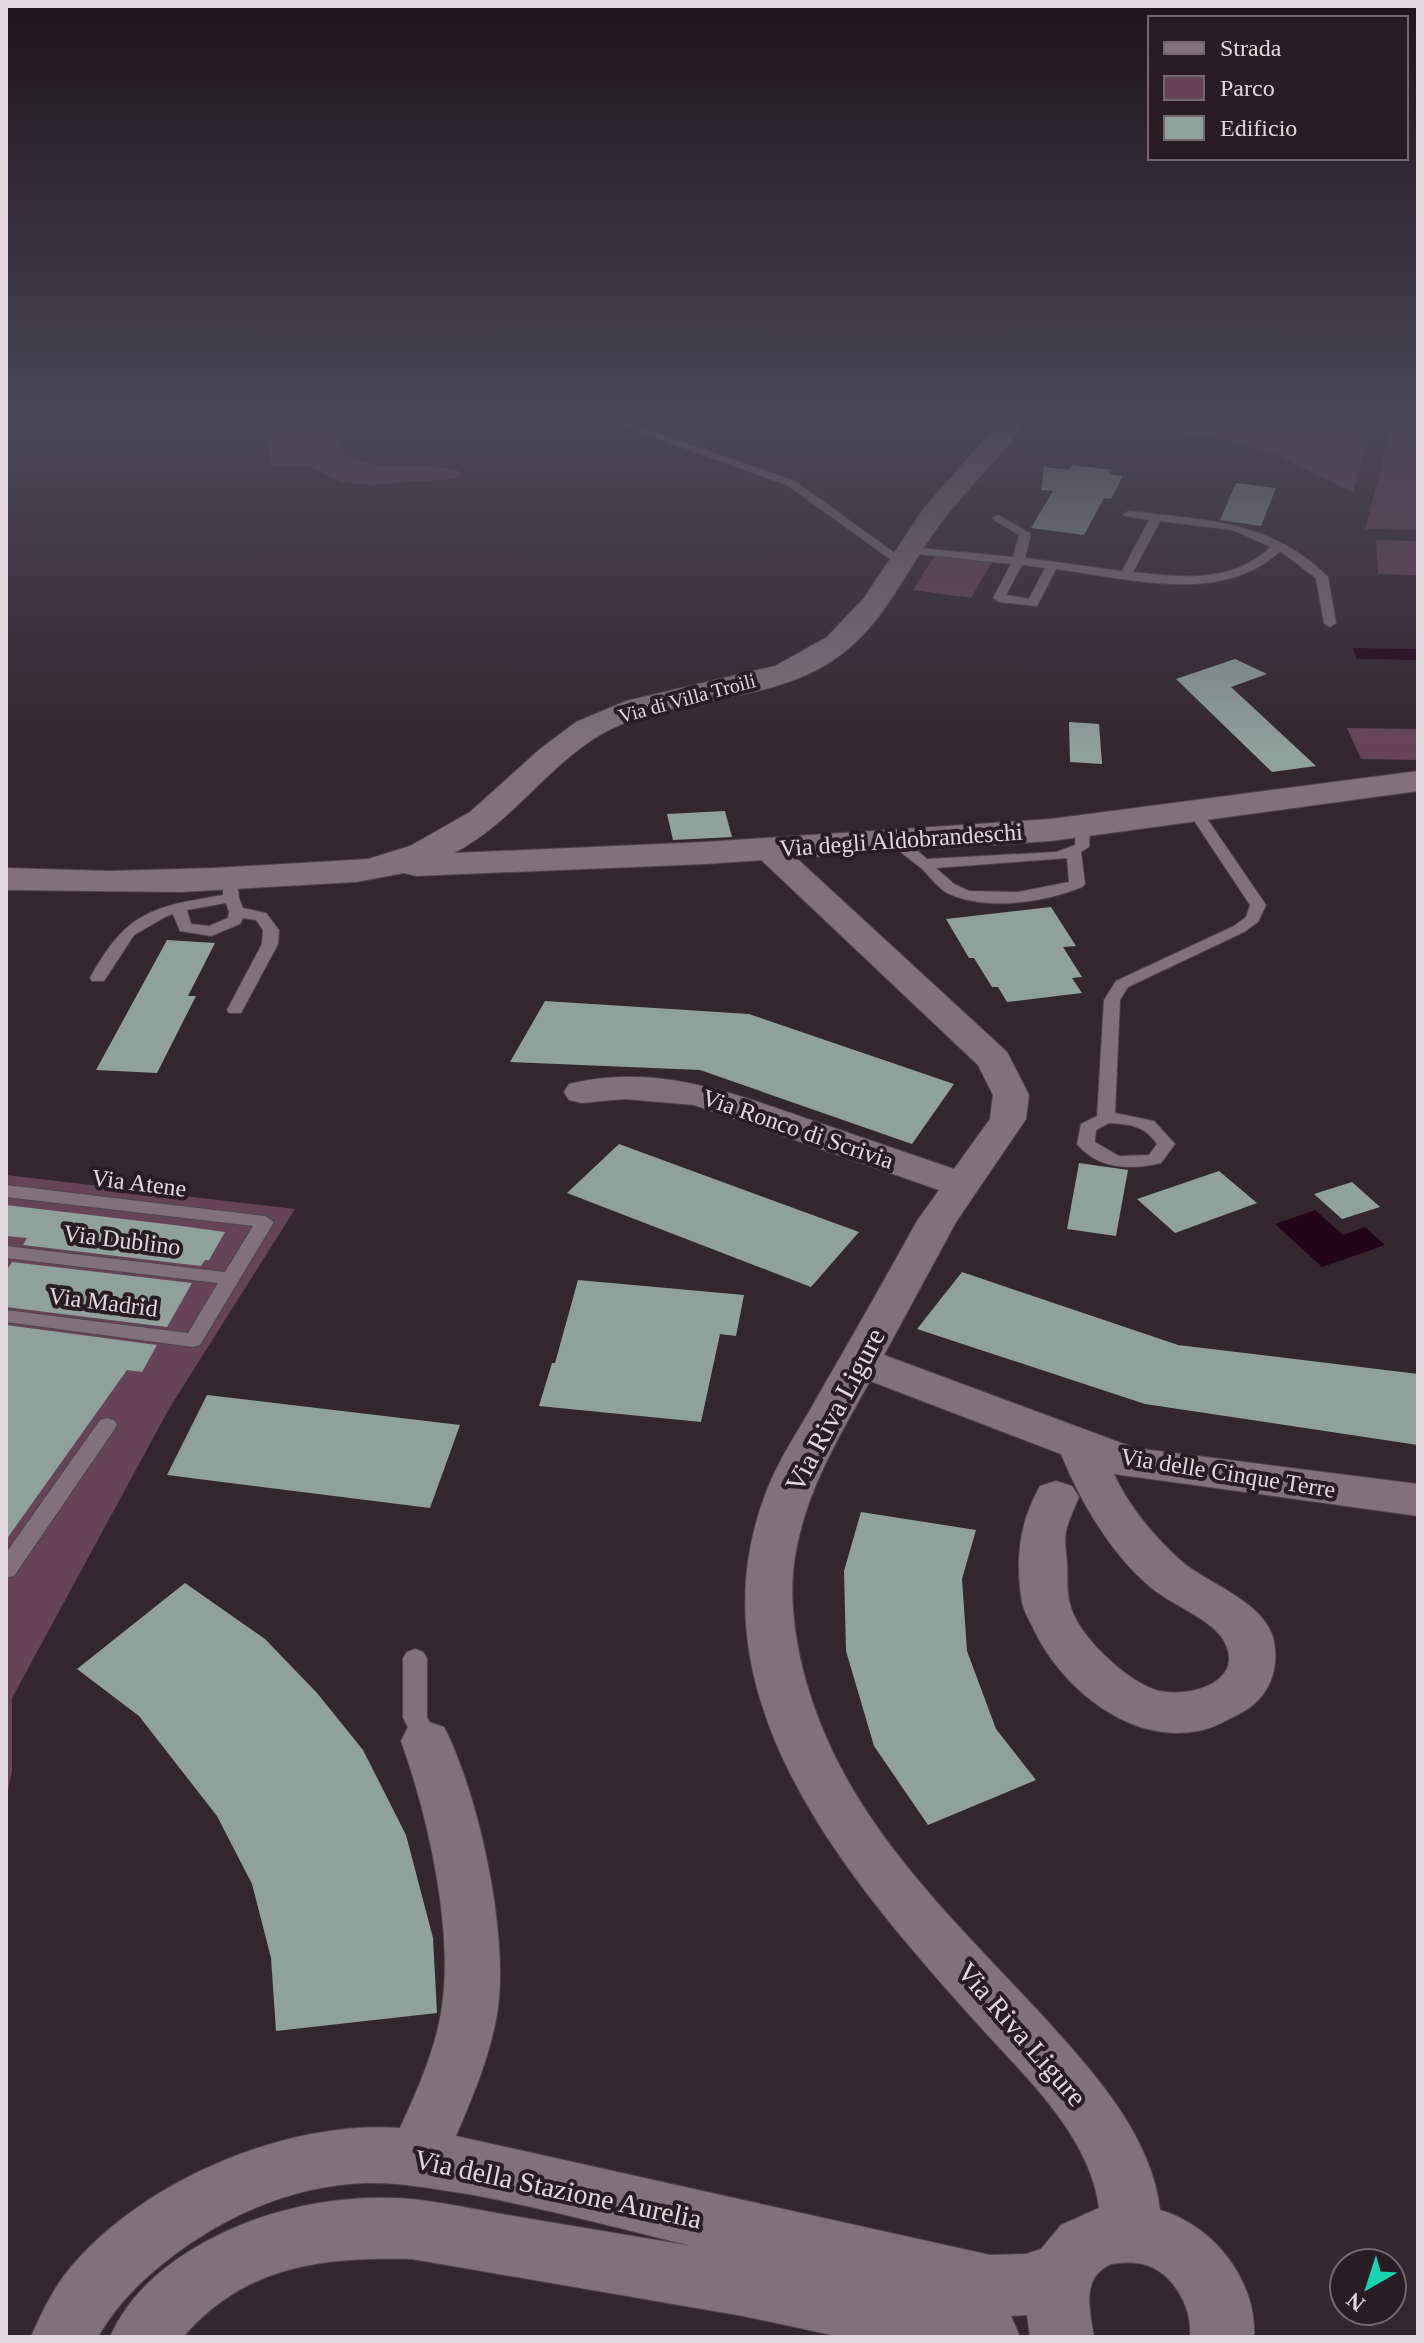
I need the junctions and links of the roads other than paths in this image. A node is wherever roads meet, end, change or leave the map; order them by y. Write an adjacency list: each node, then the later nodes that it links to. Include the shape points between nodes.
1 (866, 531): 7 (lane)
2 (922, 531): 7 (street, Via di Villa Troili)
3 (1021, 531): 8 (lane, via 1025,534)
4 (1149, 531): 10 (lane)
5 (1245, 531): 6 (lane)
6 (1279, 546): 10 (lane, via 1266,562 1224,577 1196,581); 11 (lane, via 1322,577)
7 (905, 556): 8 (lane); 18 (street, Via di Villa Troili, via 868,614 826,653 771,676 635,709 596,724 559,748 479,824)
8 (1018, 561): 9 (lane); 9 (lane, via 1000,600 1033,603)
9 (1052, 565): 10 (lane)
10 (1126, 575)
11 (1330, 623)
12 (1418, 781): 13 (street, Via degli Aldobrandeschi)
13 (1196, 813): 14 (street, Via degli Aldobrandeschi); 25 (lane, via 1258,905 1253,919 1239,929 1122,984 1112,1000)
14 (1078, 839): 15 (street, Via degli Aldobrandeschi); 17 (lane, via 1058,856); 17 (lane, via 1077,884 1069,889 1029,895 960,894)
15 (896, 840): 16 (street, Via degli Aldobrandeschi); 17 (lane)
16 (767, 848): 18 (street, Via degli Aldobrandeschi); 26 (street, Via Riva Ligure, via 1002,1072 1011,1095 1008,1119)
17 (925, 864)
18 (381, 867): 20 (street, Via di Villa Troili)
19 (6, 879): 20 (street, Via di Villa Troili)
20 (233, 896): 21 (lane); 21 (lane, via 235,921 225,928 185,928); 23 (lane, via 271,930 270,944)
21 (178, 907): 22 (lane, via 134,926 118,940)
22 (98, 978)
23 (235, 1010)
24 (582, 1092): 26 (street, Via Ronco di Scrivia, via 624,1088 699,1094)
25 (1106, 1118)
26 (963, 1185): 31 (street, Via Riva Ligure, via 937,1221)
27 (6, 1191): 29 (lane, Via Atene, via 265,1222)
28 (6, 1252): 29 (lane, Via Dublino)
29 (232, 1279): 30 (lane, Via Madrid, via 193,1340)
30 (6, 1316)
31 (861, 1362): 33 (street, Via delle Cinque Terre); 40 (street, Via Riva Ligure, via 795,1477 771,1561 771,1634 792,1726 827,1800 856,1843 1100,2126 1128,2194)
32 (107, 1425): 36 (lane)
33 (1079, 1444): 34 (street, via 1124,1530 1165,1574 1230,1616 1250,1639 1252,1671 1237,1694 1197,1712 1158,1712 1127,1700 1065,1644 1046,1605 1042,1534); 35 (street, Via delle Cinque Terre, via 1130,1463)
34 (1056, 1497)
35 (1418, 1500)
36 (6, 1570)
37 (415, 1658): 38 (lane)
38 (420, 1729): 39 (street, via 450,1820 473,1985 459,2053)
39 (417, 2158): 41 (street, Via della Stazione Aurelia, via 497,2171 990,2286 1026,2285); 43 (street, Via della Stazione Aurelia, via 339,2157 208,2198 170,2219 115,2263)
40 (1132, 2232): 41 (street, via 1090,2240); 42 (street, via 1161,2238 1187,2254 1207,2277)
41 (1060, 2272): 46 (street, via 1055,2315)
42 (1229, 2328)
43 (63, 2337)
44 (142, 2337): 45 (street, via 178,2296 240,2254 306,2234 377,2227 743,2285)
45 (988, 2337)
46 (1062, 2337)

